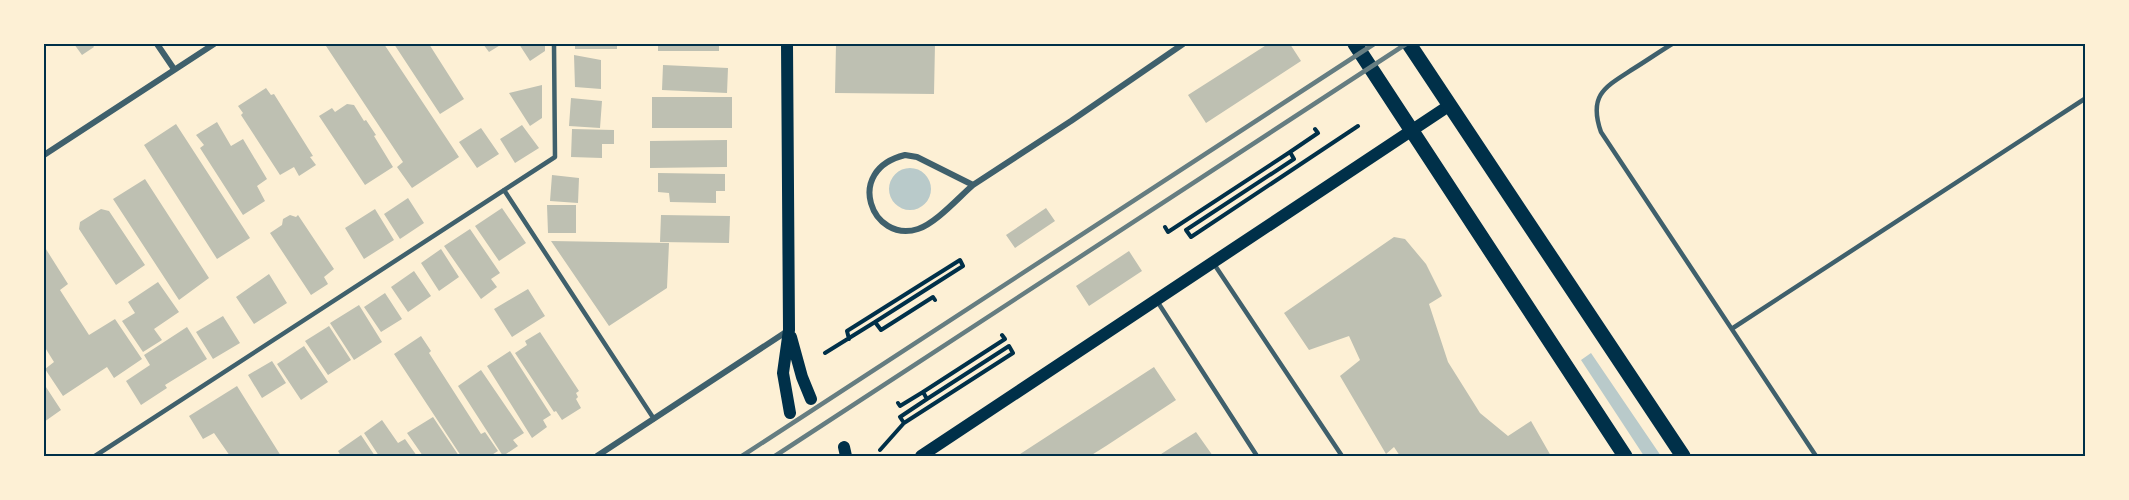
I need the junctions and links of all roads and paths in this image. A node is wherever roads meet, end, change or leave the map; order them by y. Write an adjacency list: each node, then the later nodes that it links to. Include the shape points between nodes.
1 (157, 44): 9 (street)
2 (214, 44): 9 (street)
3 (554, 44): 18 (lane, via 555,157)
4 (787, 44): 25 (main road)
5 (1183, 44): 17 (street)
6 (1355, 44): 14 (main road)
7 (1409, 44): 11 (main road)
8 (1672, 44): 24 (lane, via 1606,87 1597,102 1596,116 1601,132)
9 (174, 69): 16 (street)
10 (2085, 98): 24 (lane)
11 (1450, 105): 14 (main road); 43 (main road)
12 (1358, 126): 15 (path, via 1191,237 1186,230 1294,159)
13 (1315, 129): 15 (path, via 1318,133)
14 (1411, 131): 20 (main road); 42 (main road)
15 (1290, 152): 19 (path, via 1168,232)
16 (44, 155)
17 (973, 186): 17 (street, via 918,157 905,155 892,158 874,175 870,200 874,212 888,225 905,231 917,230)
18 (504, 190): 34 (lane); 38 (lane)
19 (1165, 227)
20 (1214, 263): 22 (main road); 41 (lane)
21 (935, 300): 23 (path, via 933,297 881,330)
22 (1157, 301): 37 (main road); 40 (lane)
23 (875, 322): 27 (path); 27 (path, via 963,266 960,260 847,331)
24 (1733, 328): 44 (lane)
25 (789, 330): 30 (main road); 33 (main road, via 783,373); 34 (street)
26 (1002, 335): 29 (path, via 1005,339)
27 (849, 339): 28 (path)
28 (825, 353)
29 (923, 392): 31 (path); 32 (path, via 900,406)
30 (811, 399)
31 (927, 399): 35 (path, via 900,417); 35 (path, via 1009,346 1014,353)
32 (898, 403)
33 (790, 413)
34 (654, 419): 39 (street)
35 (904, 423): 36 (path)
36 (880, 450)
37 (928, 455)
38 (95, 456)
39 (597, 456)
40 (1257, 456)
41 (1342, 456)
42 (1625, 456)
43 (1683, 456)
44 (1816, 456)

